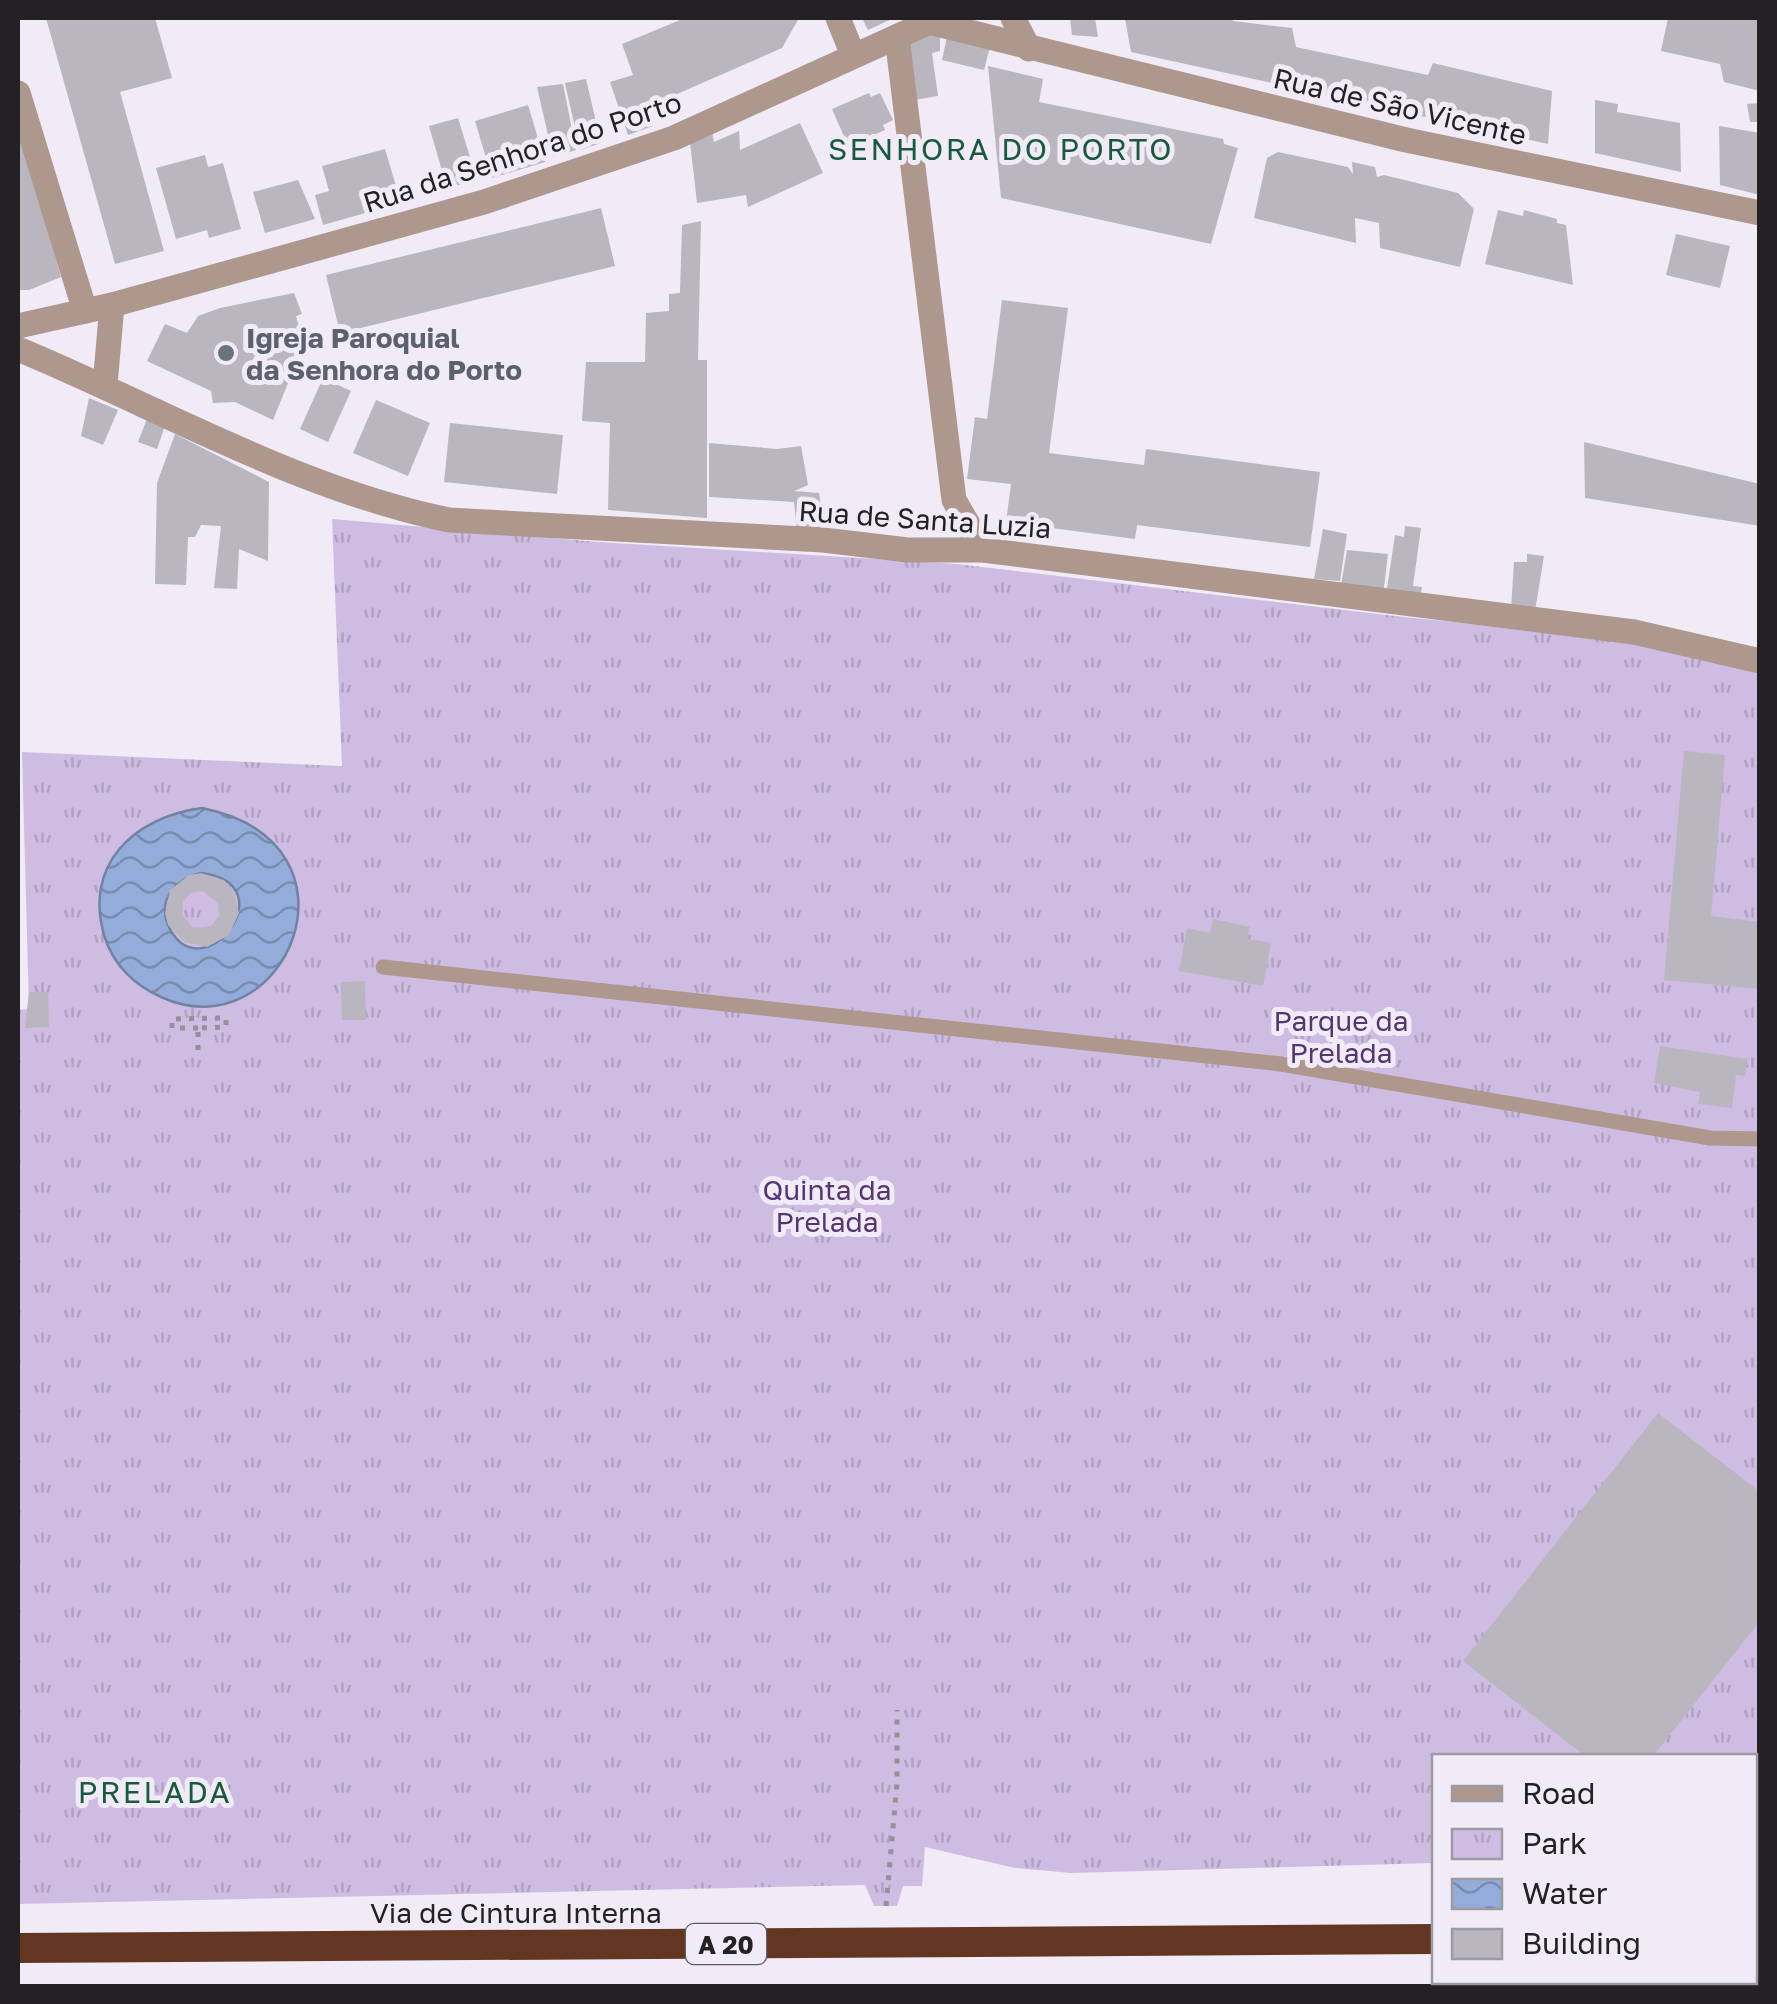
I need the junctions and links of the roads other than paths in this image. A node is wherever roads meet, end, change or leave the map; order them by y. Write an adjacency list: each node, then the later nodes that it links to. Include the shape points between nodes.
1 (838, 18): 6 (street)
2 (1013, 18): 5 (street)
3 (933, 20): 4 (street, Rua da Senhora do Porto); 5 (street, Rua de São Vicente)
4 (898, 37): 6 (street, Rua da Senhora do Porto); 14 (street, via 954,500)
5 (1029, 49): 8 (street, Rua de São Vicente, via 1406,140)
6 (853, 55): 9 (street, Rua da Senhora do Porto, via 674,138 484,202)
7 (18, 93): 10 (street)
8 (1760, 213)
9 (112, 305): 10 (street, Rua da Senhora do Porto); 13 (street)
10 (84, 311): 11 (street, Rua da Senhora do Porto)
11 (18, 326)
12 (18, 349): 13 (street, Rua de Santa Luzia)
13 (105, 385): 14 (street, Rua de Santa Luzia, via 328,487 449,520)
14 (983, 550): 15 (street, Rua de Santa Luzia, via 1634,632)
15 (1760, 660)
16 (382, 967): 17 (lane, via 1280,1064 1710,1138)
17 (1760, 1139)
18 (1432, 1940): 19 (highway, Via de Cintura Interna / A 20)
19 (18, 1948)

